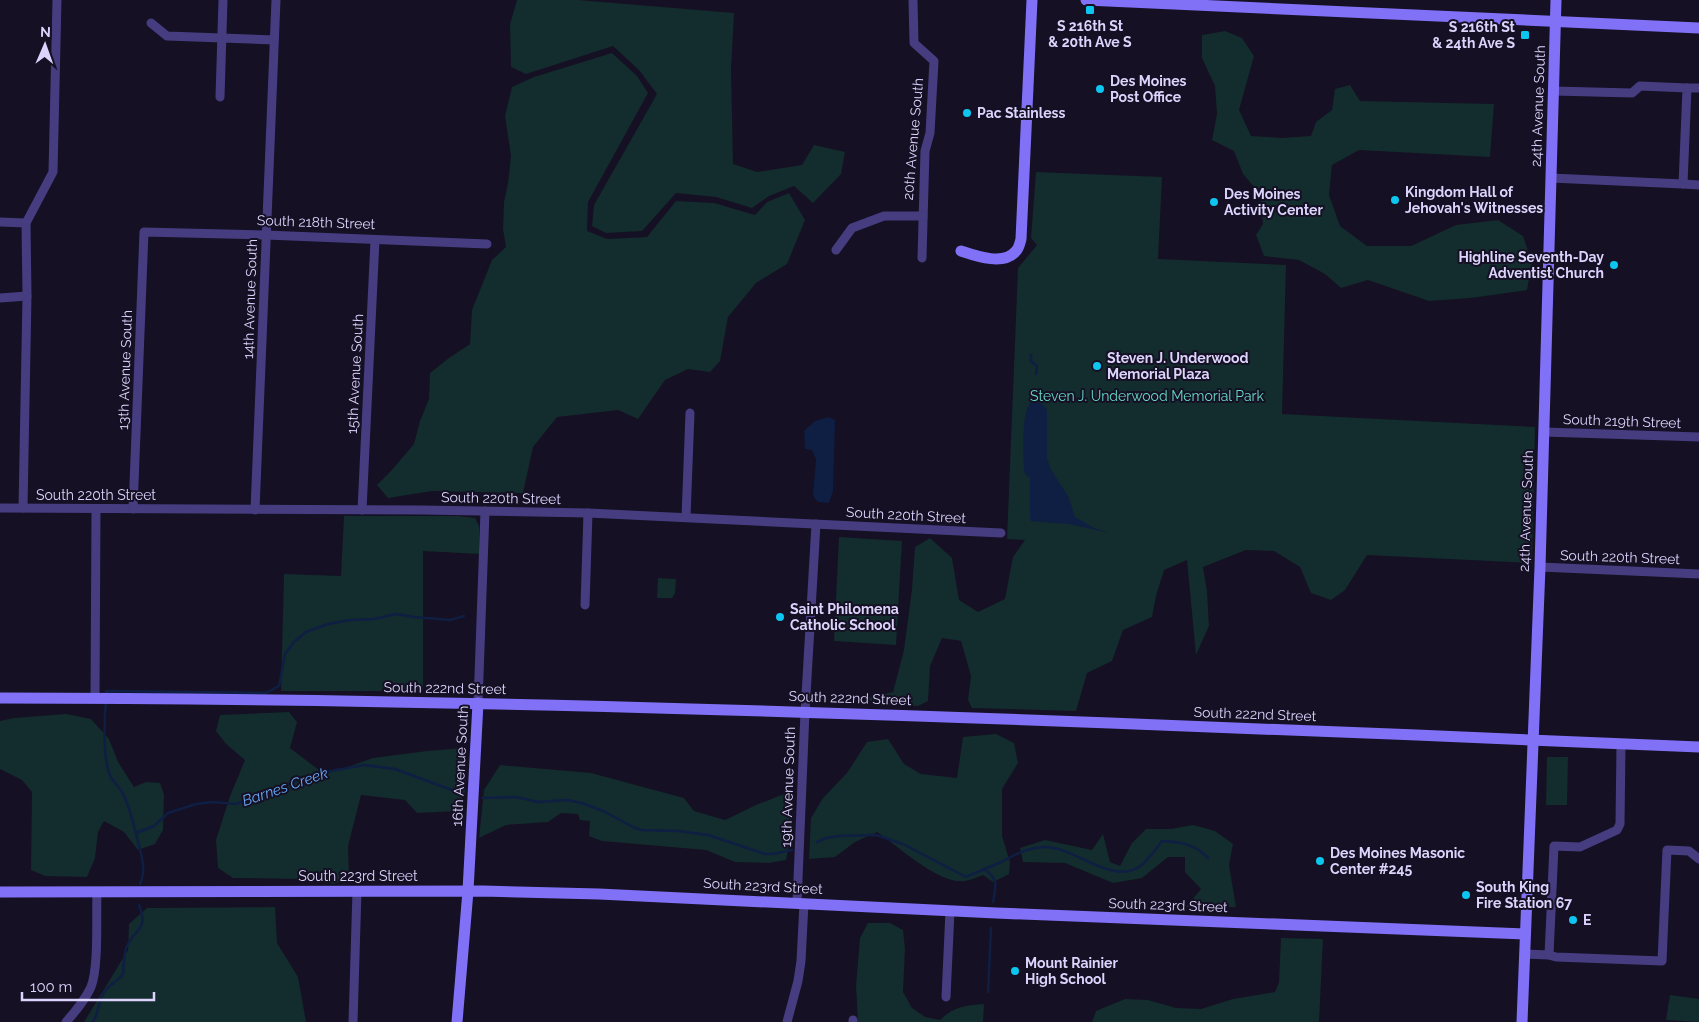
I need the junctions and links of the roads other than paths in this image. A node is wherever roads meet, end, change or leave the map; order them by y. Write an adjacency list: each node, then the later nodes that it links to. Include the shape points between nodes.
1 (57, 0): 22 (street, via 53,172)
2 (223, 0): 11 (street)
3 (276, 0): 12 (street, 14th Avenue South)
4 (913, 0): 20 (street, 20th Avenue South, via 914,43 934,61 930,133 925,151)
5 (1032, 0): 28 (street, via 1022,239 1017,250 1004,258 975,256)
6 (1086, 0): 8 (street)
7 (1556, 0): 8 (street, 24th Avenue South)
8 (1556, 21): 10 (street); 15 (street, 24th Avenue South)
9 (151, 23): 11 (street, via 167,36)
10 (1699, 28)
11 (222, 38): 12 (street); 16 (street)
12 (274, 40): 24 (street, 14th Avenue South)
13 (1687, 88): 14 (street); 15 (street, via 1640,86 1632,93); 18 (street)
14 (1699, 88)
15 (1554, 91): 17 (street, 24th Avenue South)
16 (220, 97)
17 (1551, 178): 18 (street); 33 (street, 24th Avenue South)
18 (1683, 184): 19 (street)
19 (1699, 185)
20 (923, 216): 27 (street, via 884,216 852,228); 29 (street, 20th Avenue South)
21 (0, 222): 22 (street)
22 (26, 222): 30 (street)
23 (144, 232): 24 (street, South 218th Street); 37 (street, 13th Avenue South)
24 (266, 235): 25 (street, South 218th Street); 39 (street, 14th Avenue South)
25 (375, 240): 26 (street, South 218th Street); 40 (street, 15th Avenue South)
26 (487, 244)
27 (836, 250)
28 (961, 251)
29 (922, 258)
30 (27, 296): 31 (street); 36 (street)
31 (0, 298)
32 (690, 413): 43 (street)
33 (1544, 432): 34 (street, South 219th Street); 46 (street, 24th Avenue South)
34 (1699, 437)
35 (0, 508): 36 (street, South 220th Street)
36 (23, 508): 38 (street, South 220th Street)
37 (133, 508): 38 (street, South 220th Street); 39 (street, South 220th Street)
38 (96, 509): 50 (street)
39 (255, 510): 40 (street, South 220th Street)
40 (362, 510): 41 (street, South 220th Street)
41 (485, 511): 42 (street, South 220th Street); 51 (street, 16th Avenue South)
42 (588, 514): 43 (street, South 220th Street); 48 (street)
43 (686, 517): 44 (street, South 220th Street)
44 (816, 524): 45 (street, South 220th Street); 52 (street, 19th Avenue South)
45 (1001, 533)
46 (1540, 567): 47 (street, South 220th Street); 53 (street, 24th Avenue South)
47 (1699, 574)
48 (585, 606)
49 (0, 698): 50 (street, South 222nd Street)
50 (95, 698): 51 (street, South 222nd Street)
51 (478, 703): 52 (street, South 222nd Street); 57 (street, 16th Avenue South)
52 (805, 712): 53 (street, South 222nd Street); 61 (street, 19th Avenue South)
53 (1532, 739): 54 (street, South 222nd Street); 63 (street, 24th Avenue South)
54 (1621, 744): 55 (street, South 222nd Street); 65 (street, via 1620,824 1617,830 1580,847 1554,846)
55 (1699, 747)
56 (1699, 859): 65 (street, via 1689,852 1667,850 1662,962)
57 (468, 890): 58 (street, South 223rd Street); 61 (street, South 223rd Street); 69 (street, 16th Avenue South)
58 (357, 891): 60 (street, South 223rd Street); 68 (street)
59 (0, 892): 60 (street, South 223rd Street)
60 (97, 893): 67 (street, via 94,976 85,996)
61 (800, 903): 62 (street, South 223rd Street); 70 (street, 19th Avenue South, via 800,967)
62 (950, 911): 63 (street, South 223rd Street); 66 (street)
63 (1525, 934): 64 (street, 24th Avenue South)
64 (1524, 954): 65 (street); 71 (street, 24th Avenue South)
65 (1549, 955)
66 (946, 997)
67 (66, 1022)
68 (353, 1022)
69 (457, 1022)
70 (788, 1022)
71 (1522, 1022)

